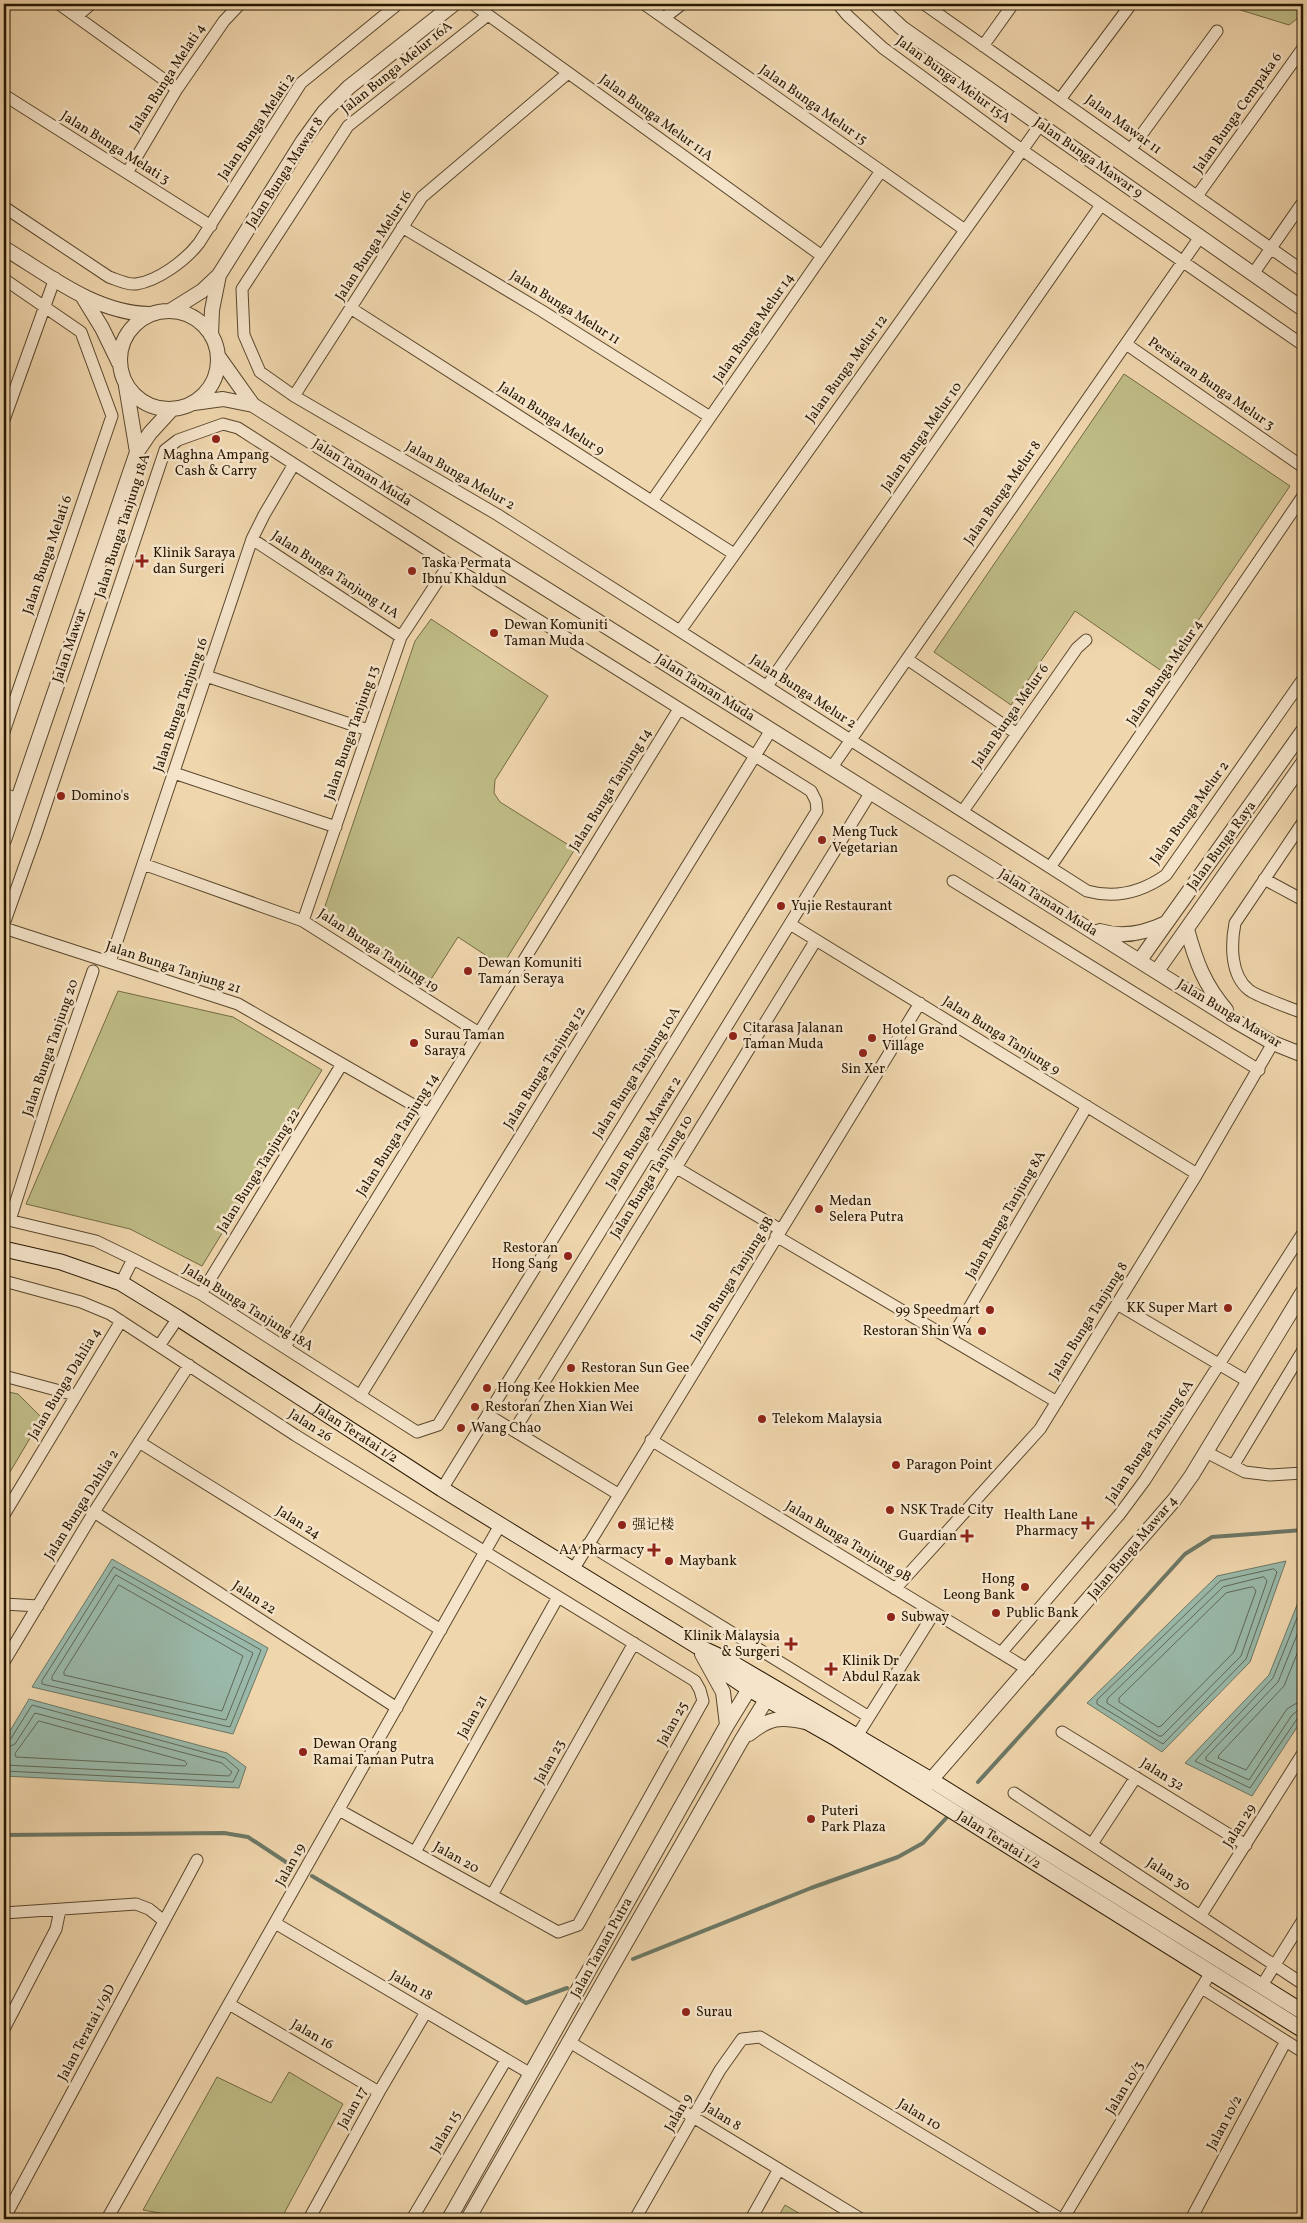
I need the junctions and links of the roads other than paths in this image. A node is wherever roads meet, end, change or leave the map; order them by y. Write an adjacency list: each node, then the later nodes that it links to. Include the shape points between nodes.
1 (59, 4): 15 (street)
2 (91, 4): 15 (street)
3 (240, 4): 21 (street, Jalan Bunga Melati 4, via 224,21)
4 (398, 4): 33 (street, Jalan Bunga Melati 2, via 301,83)
5 (454, 4): 43 (street, Jalan Bunga Mawar 8, via 349,87 324,112)
6 (473, 4): 14 (street, Jalan Bunga Melur 11A)
7 (644, 4): 16 (street, Jalan Bunga Melur 15)
8 (682, 4): 16 (street)
9 (838, 4): 26 (street, Jalan Bunga Melur 15A, via 883,48)
10 (876, 4): 24 (street, Jalan Bunga Mawar 9, via 902,28)
11 (924, 4): 18 (street, Jalan Mawar 11)
12 (1013, 4): 18 (street)
13 (1129, 7): 23 (street)
14 (488, 15): 20 (street, Jalan Bunga Melur 11A); 53 (street, Jalan Bunga Melur 16A, via 348,126 242,289)
15 (77, 16): 21 (street)
16 (664, 18): 27 (street, Jalan Bunga Melur 15)
17 (1217, 31): 25 (street)
18 (983, 46): 23 (street, Jalan Mawar 11)
19 (1303, 48): 29 (street, Jalan Bunga Cempaka 6)
20 (568, 73): 34 (street, Jalan Bunga Melur 16, via 422,197); 39 (street, Jalan Bunga Melur 11A)
21 (177, 88): 28 (street, Jalan Bunga Melati 4)
22 (4, 96): 28 (street, Jalan Bunga Melati 3)
23 (1061, 98): 25 (street, Jalan Mawar 11)
24 (1040, 125): 26 (street, Jalan Bunga Melur 12); 36 (street, Jalan Bunga Mawar 9)
25 (1131, 149): 29 (street, Jalan Mawar 11)
26 (1022, 150): 31 (street, Jalan Bunga Melur 15A); 35 (street, Jalan Bunga Melur 12)
27 (881, 171): 35 (street, Jalan Bunga Melur 15); 39 (street, Jalan Bunga Melur 14)
28 (126, 173): 33 (street, Jalan Bunga Melati 3)
29 (1197, 196): 38 (street, Jalan Mawar 11)
30 (1303, 202): 38 (street)
31 (1101, 204): 40 (street, Jalan Bunga Melur 15A); 80 (street, Jalan Bunga Melur 10)
32 (4, 207): 33 (street, Jalan Bunga Melati 2, via 109,276 136,284 181,263)
33 (210, 226)
34 (402, 227): 48 (street, Jalan Bunga Melur 16); 64 (street, Jalan Bunga Melur 11)
35 (965, 230): 72 (street, Jalan Bunga Melur 12)
36 (1200, 237): 40 (street, Jalan Bunga Melur 8); 42 (street, Jalan Bunga Mawar 9)
37 (4, 248): 44 (street)
38 (1270, 248): 41 (street, Jalan Mawar 11); 42 (street)
39 (822, 256): 64 (street, Jalan Bunga Melur 14)
40 (1183, 261): 54 (street, Jalan Bunga Melur 8); 55 (street, Jalan Bunga Melur 15A)
41 (1303, 271)
42 (1253, 274): 49 (street, Jalan Bunga Mawar 9)
43 (219, 275): 50 (street, Jalan Bunga Mawar 8, via 202,291); 52 (street, Jalan Bunga Mawar 8, via 212,310)
44 (55, 278): 46 (street); 47 (street)
45 (4, 279): 47 (street)
46 (82, 296): 51 (street, via 118,311); 57 (street)
47 (45, 305): 61 (street); 85 (street, Jalan Bunga Melati 6, via 81,332 112,416)
48 (352, 309): 59 (street, Jalan Bunga Melur 16); 70 (street, Jalan Bunga Melur 9)
49 (1303, 309)
50 (170, 310): 51 (street); 52 (street, via 201,322)
51 (150, 314): 57 (street, via 139,320 124,340)
52 (212, 335): 56 (street)
53 (244, 335): 59 (street, Jalan Bunga Melur 2, via 260,372)
54 (1126, 344): 68 (street, Persiaran Bunga Melur 3); 77 (street, Jalan Bunga Melur 8)
55 (1303, 345)
56 (218, 356): 60 (street, via 213,383); 62 (street, Jalan Taman Muda)
57 (120, 364): 58 (street)
58 (126, 386): 63 (street, via 151,407); 66 (street, Jalan Mawar)
59 (294, 396): 74 (street, Jalan Bunga Melur 2, via 498,515)
60 (194, 402): 62 (street, Jalan Taman Muda, via 223,399); 63 (street)
61 (6, 405): 65 (street)
62 (253, 405): 83 (street, Jalan Taman Muda)
63 (172, 410): 66 (street, Jalan Mawar)
64 (710, 417): 70 (street, Jalan Bunga Melur 14)
65 (4, 420)
66 (137, 452): 94 (street, Jalan Mawar)
67 (294, 464): 71 (street, Jalan Bunga Tanjung 16); 73 (street); 107 (street, Jalan Bunga Tanjung 18A, via 238,428 223,424 178,440 165,450)
68 (1303, 467)
69 (1303, 496): 100 (street, Jalan Bunga Melur 4)
70 (652, 501): 72 (street, Jalan Bunga Melur 9)
71 (252, 539): 75 (street, Jalan Bunga Tanjung 11A); 78 (street, Jalan Bunga Tanjung 16)
72 (734, 554): 74 (street, Jalan Bunga Melur 12)
73 (448, 564): 75 (street, Jalan Bunga Tanjung 13); 81 (street)
74 (680, 631): 80 (street, Jalan Bunga Melur 2)
75 (401, 637): 82 (street, Jalan Bunga Tanjung 13)
76 (1086, 640): 86 (street, Jalan Bunga Melur 6, via 1076,648)
77 (907, 659): 86 (street); 87 (street, Jalan Bunga Melur 8)
78 (206, 676): 82 (street); 91 (street, Jalan Bunga Tanjung 16)
79 (1303, 679): 100 (street, Jalan Bunga Melur 2, via 1166,875 1139,890 1111,895 1087,891)
80 (767, 686): 87 (street, Jalan Bunga Melur 2)
81 (679, 709): 88 (street); 118 (street, Jalan Bunga Tanjung 14)
82 (368, 730): 97 (street, Jalan Bunga Tanjung 13)
83 (771, 730): 88 (street, Jalan Bunga Tanjung 12); 90 (street, Jalan Taman Muda)
84 (1303, 731): 105 (street, Jalan Bunga Raya)
85 (4, 732)
86 (1017, 734): 95 (street, Jalan Bunga Melur 6)
87 (850, 741): 90 (street, Jalan Bunga Melur 8); 95 (street, Jalan Bunga Melur 2)
88 (756, 755): 149 (street, Jalan Bunga Tanjung 12); 152 (street, Jalan Bunga Tanjung 10A, via 810,791 817,811)
89 (1303, 763): 109 (street, Jalan Bunga Raya)
90 (832, 767): 92 (street, Jalan Taman Muda)
91 (174, 773): 97 (street); 99 (street, Jalan Bunga Tanjung 16)
92 (871, 792): 106 (street, Jalan Bunga Mawar 2); 108 (street, Jalan Taman Muda)
93 (4, 794): 94 (street)
94 (18, 799): 98 (street, Jalan Mawar)
95 (963, 811): 100 (street, Jalan Bunga Melur 2)
96 (1303, 822): 101 (street)
97 (336, 828): 104 (street, Jalan Bunga Tanjung 13)
98 (4, 840)
99 (143, 864): 104 (street, Jalan Bunga Tanjung 19); 112 (street, Jalan Bunga Tanjung 16)
100 (1050, 866)
101 (1264, 879): 103 (street); 116 (street, via 1235,923 1232,940 1234,960 1239,976 1249,989)
102 (953, 881): 122 (street)
103 (1303, 900)
104 (303, 921): 118 (street, Jalan Bunga Tanjung 19)
105 (1166, 923): 108 (street, via 1126,934 1110,934); 111 (street, Jalan Bunga Raya)
106 (790, 924): 110 (street, Jalan Bunga Tanjung 9); 125 (street, Jalan Bunga Mawar 2)
107 (4, 926): 112 (street, Jalan Bunga Tanjung 21)
108 (1085, 926): 111 (street, Jalan Taman Muda)
109 (1187, 929): 114 (street, Jalan Bunga Raya); 117 (street, via 1205,982)
110 (816, 940): 115 (street, Jalan Bunga Tanjung 9); 126 (street, Jalan Bunga Tanjung 10)
111 (1140, 960): 114 (street, Jalan Taman Muda)
112 (110, 962): 121 (street, Jalan Bunga Tanjung 21, via 238,1004)
113 (93, 971): 128 (street, Jalan Bunga Tanjung 20)
114 (1157, 971): 117 (street, Jalan Bunga Mawar)
115 (920, 1003): 123 (street, Jalan Bunga Tanjung 9); 129 (street, Jalan Bunga Tanjung 8B)
116 (1303, 1014)
117 (1235, 1021): 119 (street, Jalan Bunga Mawar)
118 (479, 1033): 124 (street, Jalan Bunga Tanjung 14)
119 (1273, 1043): 120 (street, Jalan Bunga Mawar); 122 (street, Jalan Bunga Tanjung 8)
120 (1303, 1055)
121 (342, 1064): 124 (street, Jalan Bunga Tanjung 21); 136 (street, Jalan Bunga Tanjung 22)
122 (1259, 1070): 127 (street, Jalan Bunga Tanjung 8)
123 (1087, 1106): 127 (street, Jalan Bunga Tanjung 9); 140 (street, Jalan Bunga Tanjung 8A)
124 (429, 1114): 142 (street, Jalan Bunga Tanjung 14)
125 (650, 1152): 126 (street); 151 (street, Jalan Bunga Mawar 2)
126 (676, 1167): 129 (street); 153 (street, Jalan Bunga Tanjung 10)
127 (1197, 1174): 137 (street, Jalan Bunga Tanjung 8)
128 (7, 1220): 132 (street, Jalan Bunga Tanjung 18A, via 96,1241)
129 (778, 1233): 140 (street); 154 (street, Jalan Bunga Tanjung 8B)
130 (1303, 1233): 145 (street, Jalan Bunga Tanjung 6A)
131 (4, 1249): 134 (main road, Jalan Teratai 1/2, via 61,1262)
132 (132, 1258): 134 (street); 136 (street, Jalan Bunga Tanjung 18A)
133 (4, 1281): 139 (street, via 81,1302)
134 (121, 1283): 138 (main road, Jalan Teratai 1/2)
135 (1303, 1292): 147 (street, Jalan Bunga Mawar 4)
136 (201, 1294): 142 (street, Jalan Bunga Tanjung 18A)
137 (1117, 1304): 145 (street); 150 (street, Jalan Bunga Tanjung 8)
138 (178, 1318): 141 (street); 159 (main road, Jalan Teratai 1/2)
139 (122, 1321): 141 (street, Jalan 26); 148 (street, Jalan Bunga Dahlia 4)
140 (951, 1339): 150 (street)
141 (159, 1346): 144 (street, Jalan 26)
142 (284, 1348): 149 (street, Jalan Bunga Tanjung 18A)
143 (1302, 1354): 157 (street)
144 (189, 1365): 155 (street, Jalan Bunga Dahlia 2); 165 (street, Jalan 26)
145 (1220, 1365): 147 (street); 175 (street, Jalan Bunga Tanjung 6A, via 1118,1516)
146 (4, 1376): 148 (street)
147 (1249, 1382): 156 (street, Jalan Bunga Mawar 4)
148 (75, 1395): 162 (street, Jalan Bunga Dahlia 4)
149 (360, 1396): 152 (street, Jalan Bunga Tanjung 18A, via 417,1432)
150 (1057, 1402): 167 (street, Jalan Bunga Tanjung 8, via 1040,1429)
151 (488, 1415): 153 (street); 159 (street, Jalan Bunga Mawar 2)
152 (438, 1425)
153 (514, 1430): 160 (street)
154 (651, 1440): 160 (street, Jalan Bunga Tanjung 8B); 167 (street, Jalan Bunga Tanjung 9B)
155 (139, 1442): 161 (street, Jalan Bunga Dahlia 2); 172 (street, Jalan 24)
156 (1206, 1452): 157 (street); 177 (street, Jalan Bunga Mawar 4, via 1156,1523)
157 (1233, 1466): 158 (street, via 1256,1474)
158 (1303, 1473)
159 (442, 1490): 163 (main road, Jalan Teratai 1/2)
160 (618, 1494): 164 (street, Jalan Bunga Tanjung 8B)
161 (94, 1512): 170 (street, Jalan Bunga Dahlia 2); 180 (street, Jalan 22)
162 (4, 1515)
163 (500, 1525): 165 (street, Jalan 19); 166 (main road, Jalan Teratai 1/2)
164 (588, 1544): 166 (street, Jalan Bunga Tanjung 8B); 181 (street)
165 (484, 1552): 168 (street, Jalan 25); 172 (street, Jalan 19)
166 (572, 1570): 174 (main road, Jalan Teratai 1/2)
167 (895, 1589): 171 (street, Jalan Bunga Tanjung 9B)
168 (558, 1597): 173 (street, Jalan 25); 195 (street, Jalan 21)
169 (4, 1604): 170 (street)
170 (38, 1606): 176 (street, Jalan Bunga Dahlia 2)
171 (934, 1613): 175 (street, Jalan Bunga Tanjung 9B); 181 (street)
172 (441, 1630): 180 (street, Jalan 19)
173 (634, 1643): 197 (street, Jalan 23); 204 (street, Jalan 25, via 695,1681 703,1701 578,1925)
174 (697, 1646): 178 (main road, Jalan Teratai 1/2); 183 (street, via 723,1692)
175 (1001, 1653): 177 (street, Jalan Bunga Tanjung 9B)
176 (4, 1662)
177 (1028, 1670): 189 (street, Jalan Bunga Mawar 4)
178 (753, 1683): 179 (main road, Jalan Teratai 1/2); 183 (street, Jalan Taman Putra)
179 (770, 1693): 182 (main road, Jalan Teratai 1/2); 185 (main road, Jalan Teratai 1/2); 186 (street, Jalan Taman Putra)
180 (397, 1708): 192 (street, Jalan 19)
181 (869, 1718): 185 (street)
182 (808, 1723): 186 (street, via 794,1719 770,1720); 190 (main road, Jalan Teratai 1/2)
183 (727, 1725): 220 (street, Jalan Taman Putra)
184 (1062, 1732): 188 (street, Jalan 32)
185 (857, 1736): 189 (main road, Jalan Teratai 1/2)
186 (741, 1741): 216 (street, Jalan Taman Putra)
187 (1303, 1753): 194 (street, Jalan 29)
188 (1136, 1777): 193 (street); 194 (street, Jalan 32)
189 (930, 1780): 190 (street, Jalan Bunga Mawar 4); 208 (main road, Jalan Teratai 1/2)
190 (920, 1792): 206 (main road, Jalan Teratai 1/2)
191 (1014, 1793): 193 (street, Jalan 30)
192 (339, 1810): 195 (street, Jalan 20); 203 (street, Jalan 19)
193 (1092, 1844): 200 (street, Jalan 30)
194 (1246, 1845): 200 (street, Jalan 29)
195 (415, 1852): 197 (street, Jalan 20)
196 (197, 1860): 202 (street, Jalan Teratai 1/9D)
197 (492, 1895): 204 (street, Jalan 20)
198 (60, 1910): 199 (street); 202 (street, via 136,1904); 213 (street, via 56,1929)
199 (4, 1913)
200 (1201, 1915): 205 (street, Jalan 30)
201 (1303, 1920): 205 (street)
202 (164, 1921): 224 (street, Jalan Teratai 1/9D)
203 (275, 1923): 210 (street, Jalan 19); 211 (street, Jalan 18)
204 (558, 1932)
205 (1275, 1967): 207 (street, Jalan 30); 208 (street)
206 (1211, 1972): 209 (street, Jalan 10/3); 214 (main road, Jalan Teratai 1/2)
207 (1303, 1984)
208 (1261, 1987): 212 (main road, Jalan Teratai 1/2)
209 (1202, 1988): 217 (street); 234 (street, Jalan 10/3)
210 (229, 2004): 221 (street, Jalan 16); 226 (street, Jalan 19)
211 (426, 2012): 219 (street, Jalan 18); 221 (street, Jalan 17)
212 (1303, 2012)
213 (4, 2029)
214 (1303, 2030)
215 (760, 2037): 222 (street, Jalan 9, via 742,2040); 234 (street, Jalan 10)
216 (568, 2041): 222 (street, Jalan 8); 230 (street, Jalan Taman Putra)
217 (1286, 2041): 218 (street); 235 (street, Jalan 10/2)
218 (1303, 2052)
219 (506, 2060): 220 (street, Jalan 18); 228 (street, Jalan 15)
220 (531, 2074): 229 (street, Jalan Taman Putra)
221 (379, 2092): 227 (street, Jalan 17)
222 (693, 2117): 223 (street, Jalan 8); 231 (street, Jalan 9)
223 (779, 2169): 232 (street); 233 (street, Jalan 8)
224 (8, 2202): 225 (street, Jalan Teratai 1/9D)
225 (4, 2219)
226 (107, 2219)
227 (309, 2219)
228 (412, 2219)
229 (449, 2219)
230 (468, 2219)
231 (635, 2219)
232 (751, 2219)
233 (861, 2219)
234 (1062, 2219)
235 (1191, 2219)

